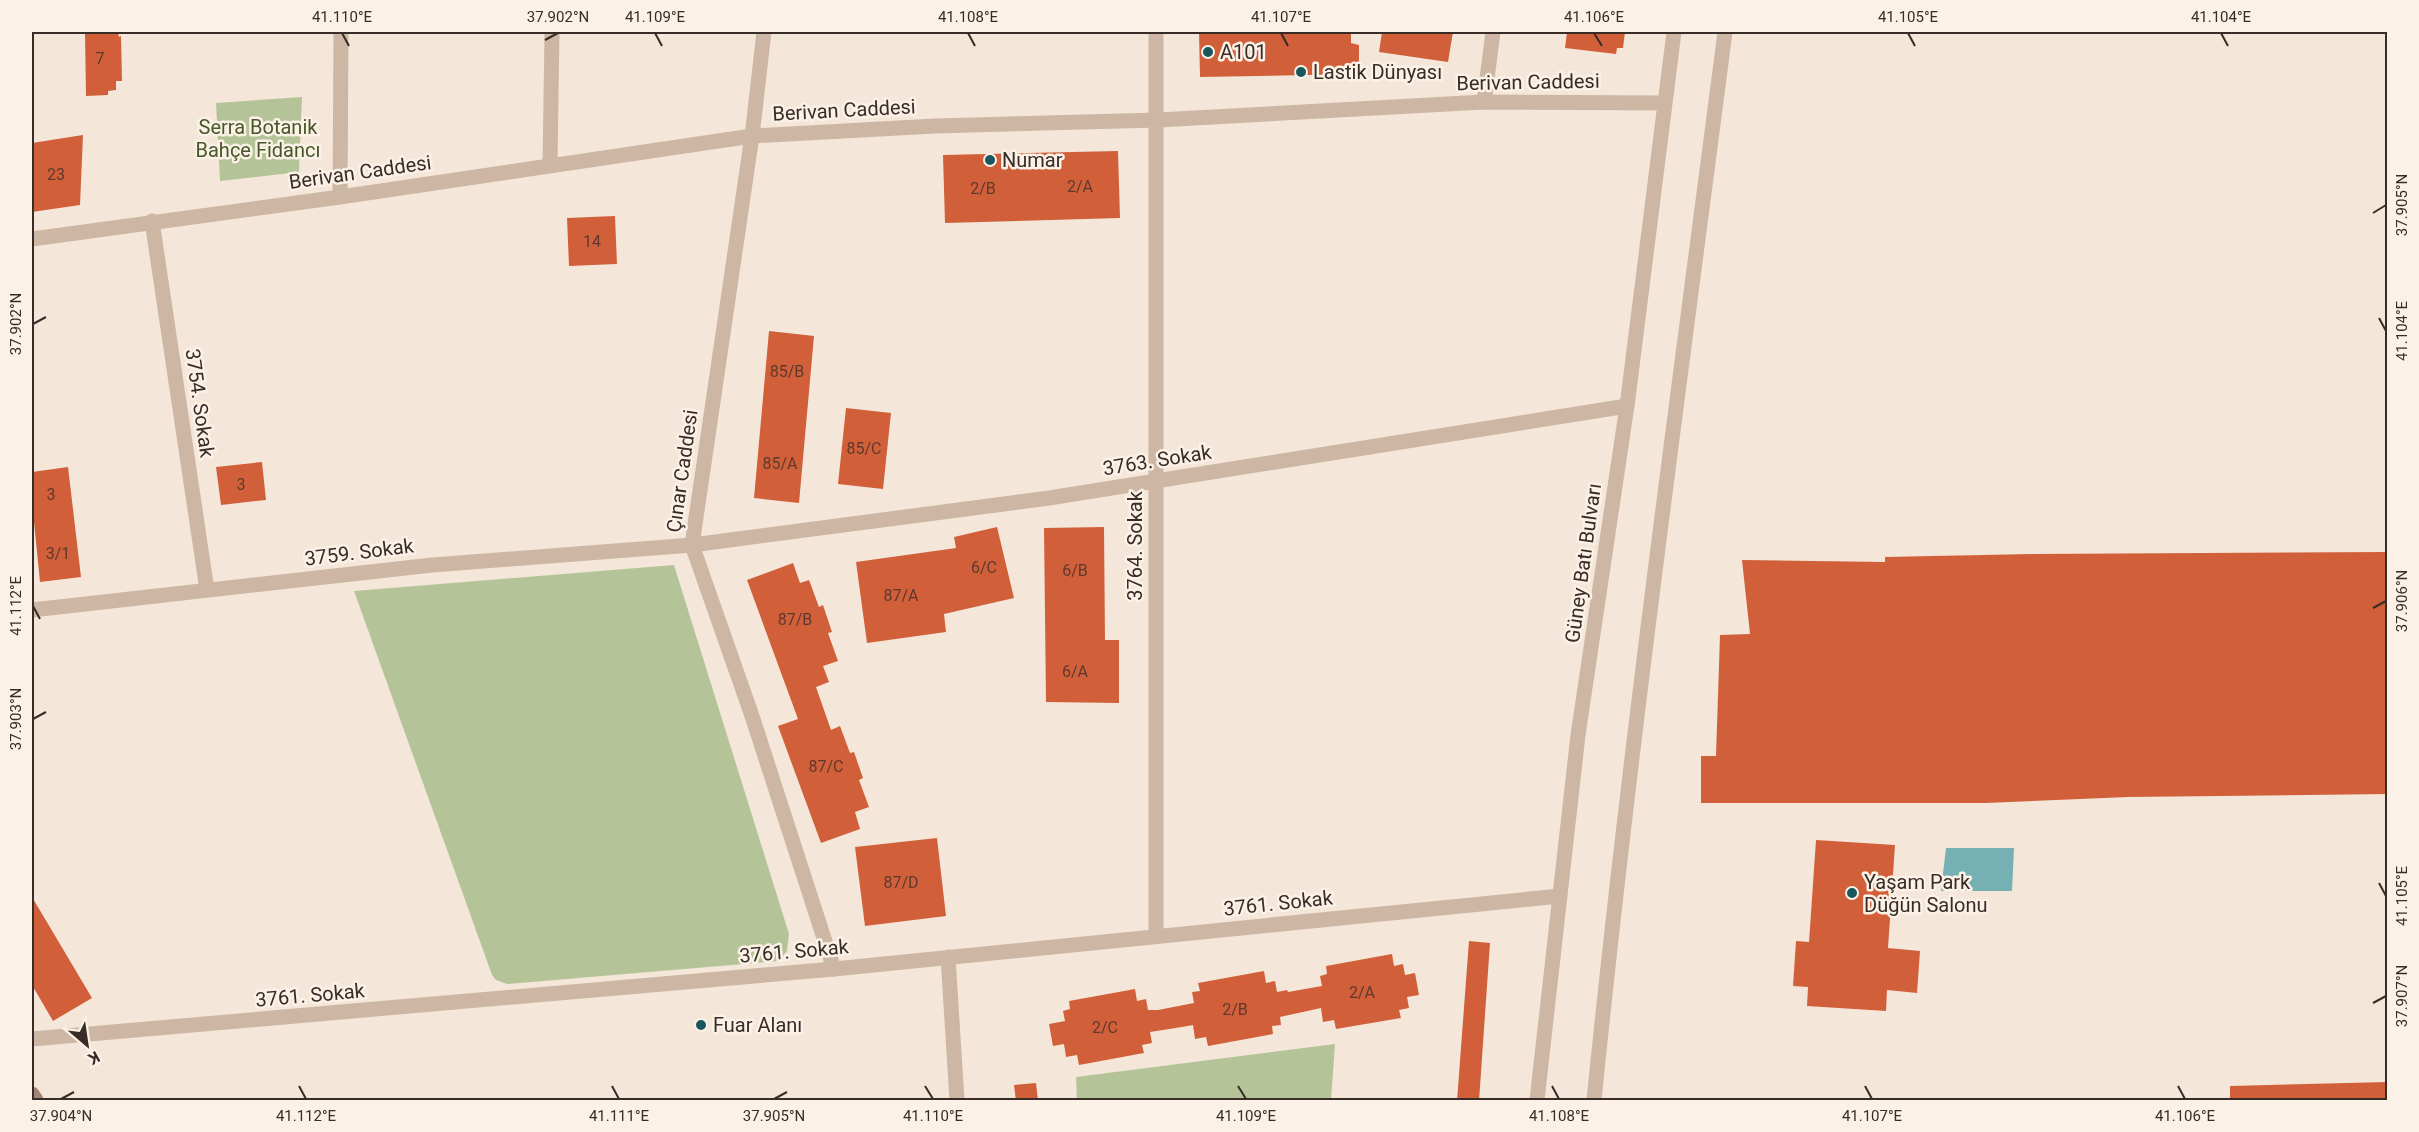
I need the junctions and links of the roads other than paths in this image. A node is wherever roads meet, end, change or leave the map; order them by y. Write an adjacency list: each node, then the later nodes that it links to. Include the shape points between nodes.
1 (341, 32): 13 (street)
2 (552, 32): 12 (street)
3 (764, 32): 11 (street, Çınar Caddesi)
4 (1156, 32): 10 (street, 3764. Sokak)
5 (1493, 32): 8 (street)
6 (1674, 32): 9 (street, Güney Batı Bulvarı)
7 (1725, 32): 30 (street, via 1633,739)
8 (1484, 102): 9 (street, Berivan Caddesi); 10 (street, Berivan Caddesi)
9 (1665, 103): 16 (street, Güney Batı Bulvarı)
10 (1158, 120): 11 (street, Berivan Caddesi); 17 (street, 3764. Sokak, via 1154,235)
11 (752, 136): 12 (street, Berivan Caddesi); 18 (street, Çınar Caddesi)
12 (550, 164): 13 (street, Berivan Caddesi)
13 (340, 197): 14 (street, Berivan Caddesi)
14 (152, 221): 15 (street, Berivan Caddesi); 19 (street, 3754. Sokak)
15 (32, 238)
16 (1627, 405): 17 (street, 3763. Sokak); 21 (street, Güney Batı Bulvarı, via 1578,735)
17 (1156, 481): 18 (street, 3763. Sokak); 22 (street, 3764. Sokak)
18 (692, 545): 19 (street, 3759. Sokak, via 432,564); 24 (street, Çınar Caddesi)
19 (207, 590): 20 (street, 3759. Sokak)
20 (32, 610)
21 (1560, 896): 22 (street, 3761. Sokak); 29 (street, Güney Batı Bulvarı)
22 (1156, 936): 23 (street, 3761. Sokak)
23 (948, 957): 24 (street, 3761. Sokak); 28 (street)
24 (834, 969): 25 (street, 3761. Sokak)
25 (32, 1039)
26 (32, 1094): 27 (main road)
27 (36, 1101)
28 (957, 1101)
29 (1537, 1101)
30 (1594, 1101)

